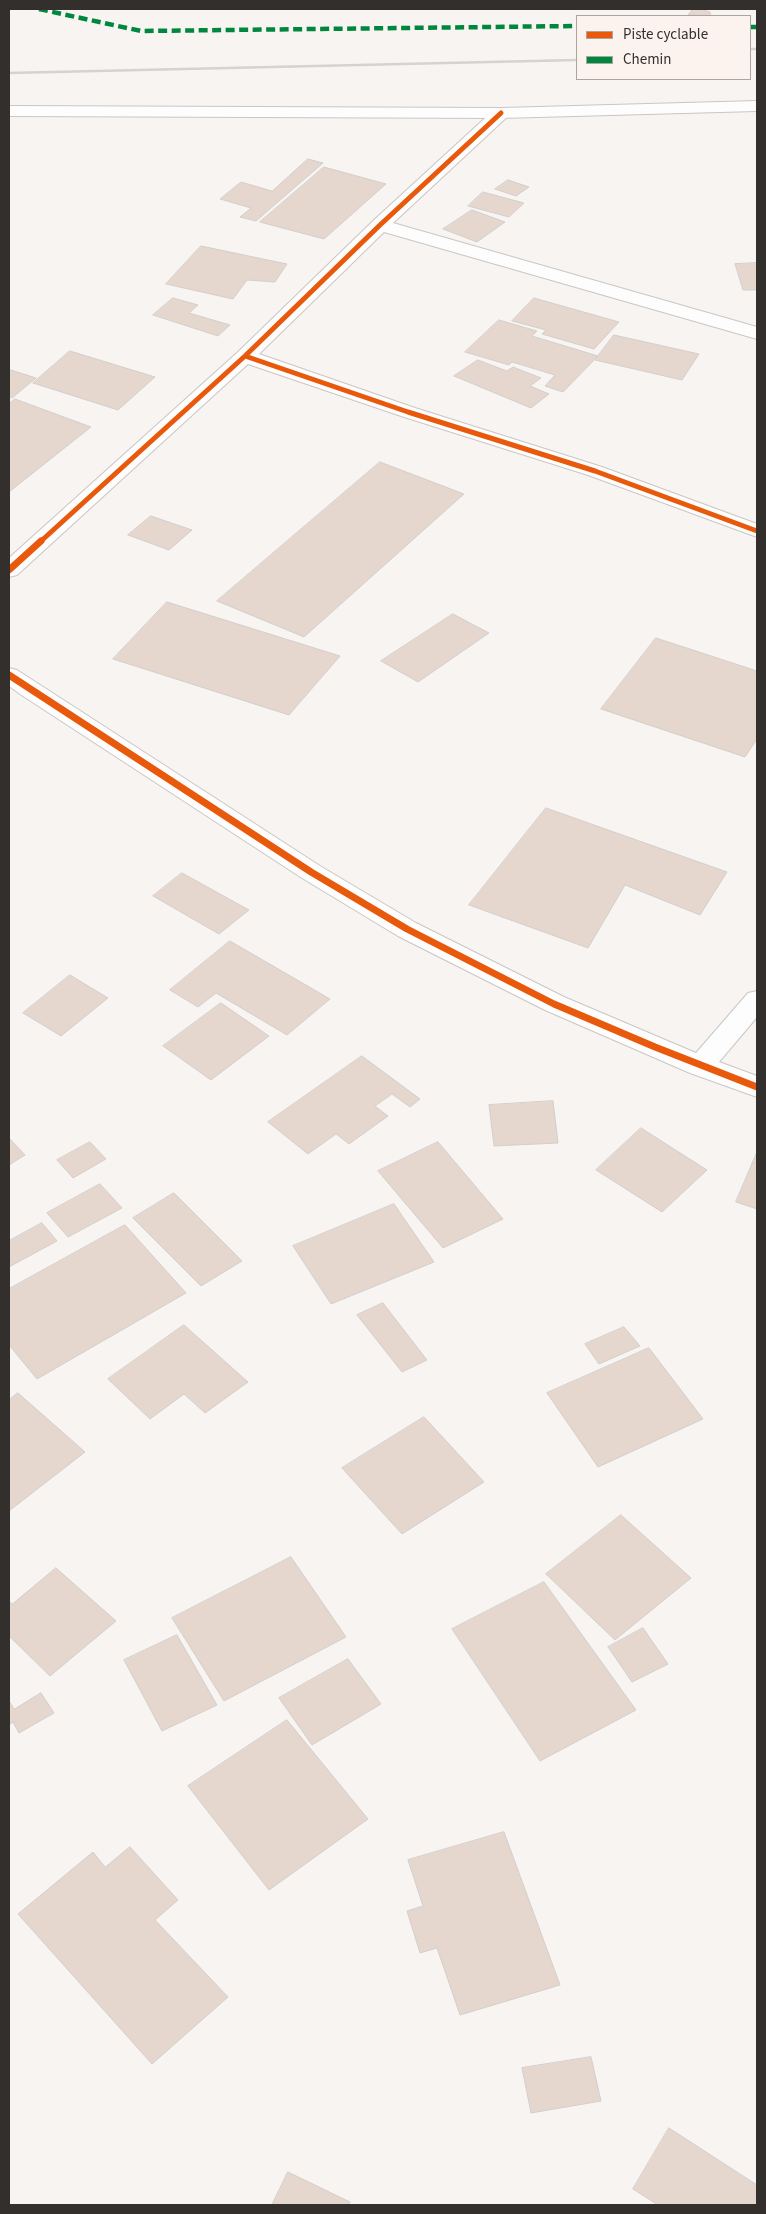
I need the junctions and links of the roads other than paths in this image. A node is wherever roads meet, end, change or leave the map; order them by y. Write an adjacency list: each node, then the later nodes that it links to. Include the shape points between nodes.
1 (757, 106): 3 (street)
2 (9, 111): 3 (street)
3 (501, 113): 4 (street)
4 (380, 225): 5 (street); 6 (street)
5 (757, 333)
6 (245, 356): 7 (street, via 595,471); 8 (street)
7 (757, 531)
8 (9, 570)
9 (9, 675): 11 (street, via 361,903 505,981)
10 (757, 1000): 11 (street)
11 (700, 1066): 12 (street)
12 (757, 1087)

